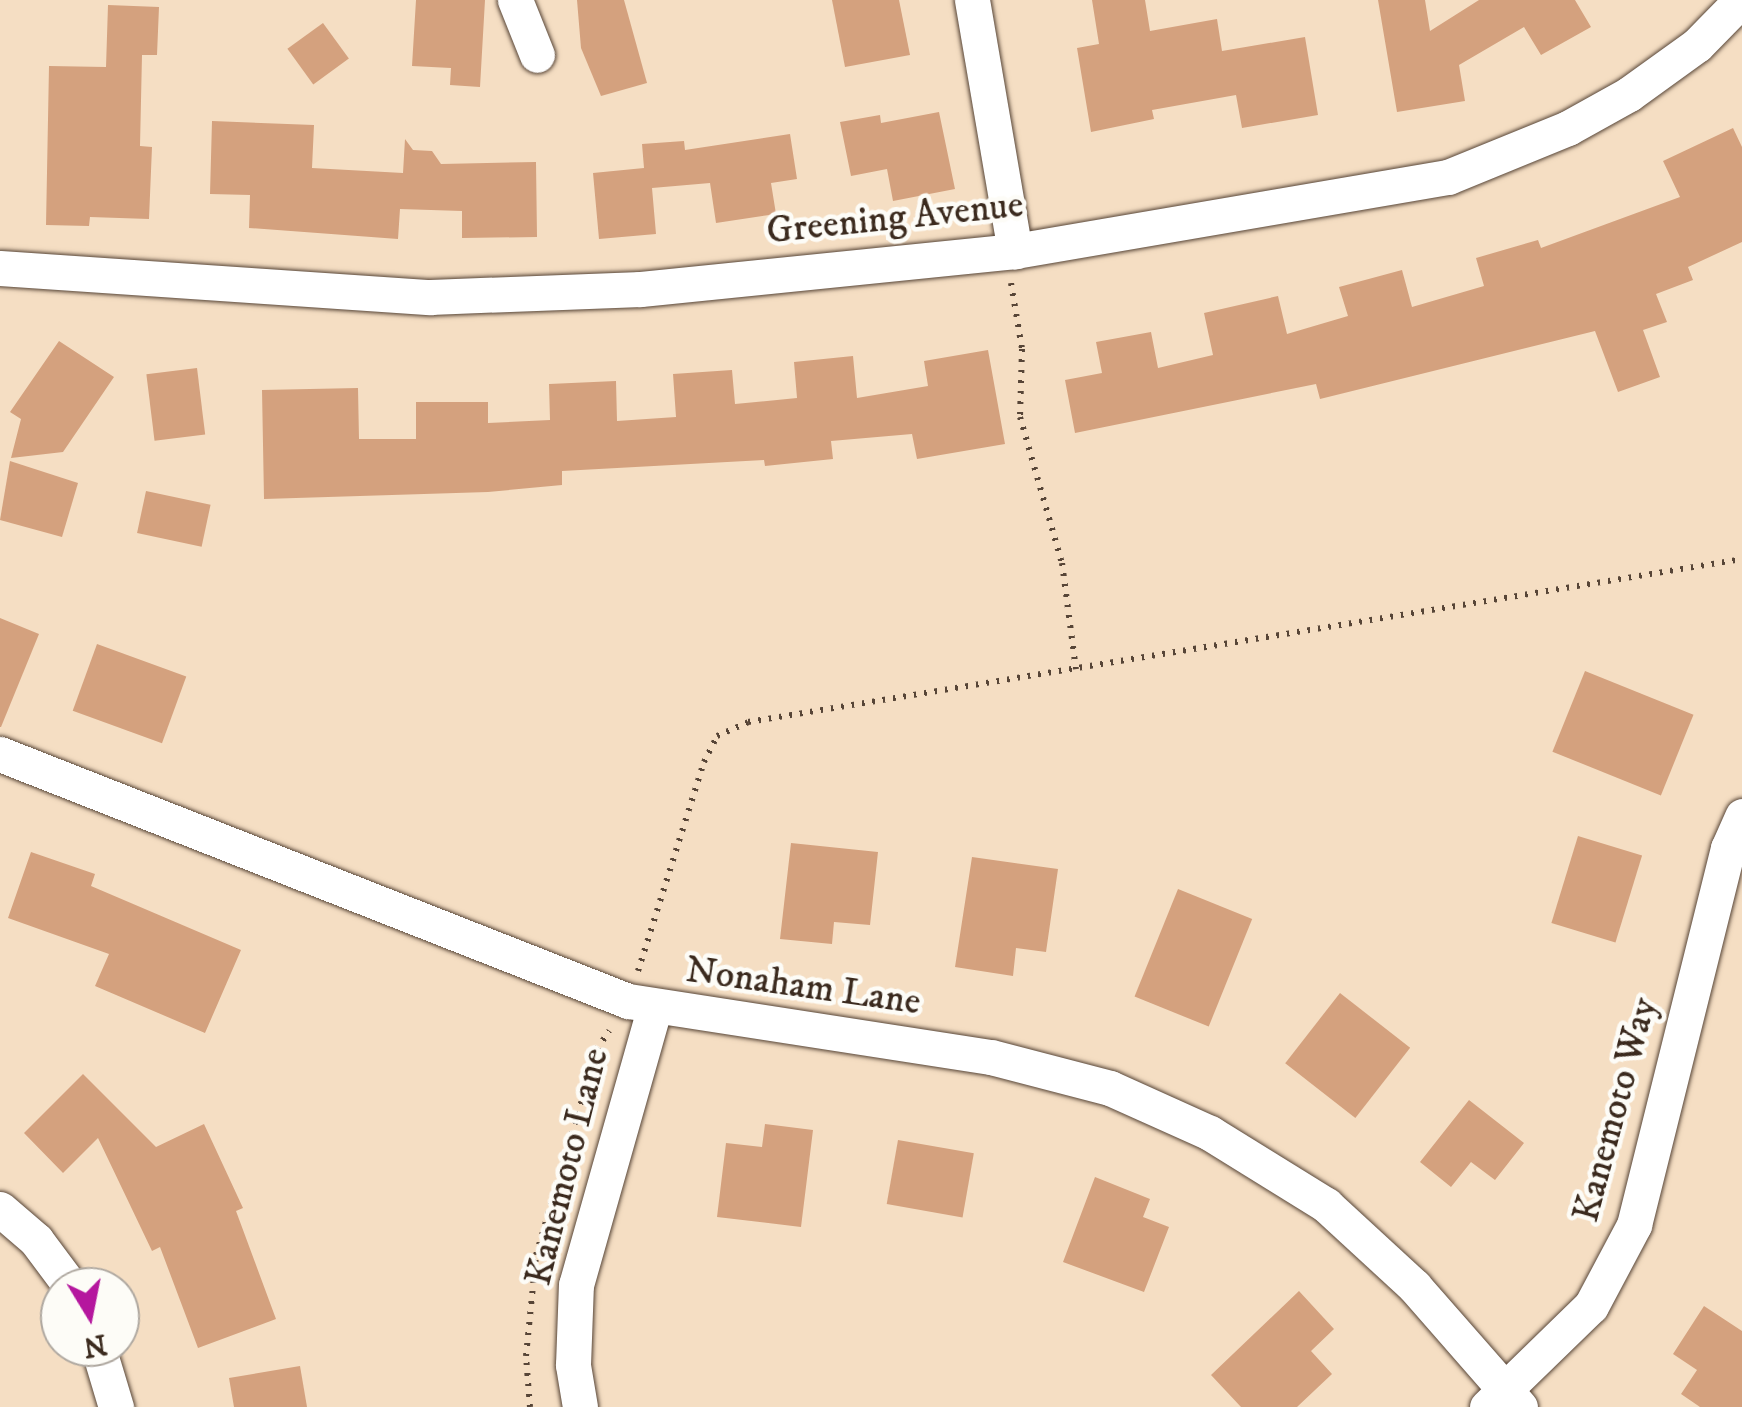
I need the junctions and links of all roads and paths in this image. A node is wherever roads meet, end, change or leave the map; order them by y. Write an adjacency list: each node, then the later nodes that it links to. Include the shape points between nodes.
1 (514, 0): 4 (street)
2 (972, 0): 5 (street)
3 (1742, 0): 5 (street, Greening Avenue, via 1697,46 1629,94 1568,128 1448,177)
4 (537, 55)
5 (1010, 252): 6 (street, Greening Avenue, via 641,289 430,297); 8 (path, via 1022,349 1020,416 1062,563)
6 (0, 268)
7 (1742, 559): 8 (path)
8 (1076, 669): 11 (path, via 748,722 716,736)
9 (0, 754): 11 (street, Nonaham Lane)
10 (1742, 816): 15 (street, Kanemoto Way, via 1728,848 1634,1224 1591,1306)
11 (640, 1005): 15 (street, Nonaham Lane, via 991,1057 1110,1088 1210,1133 1326,1205 1414,1286); 17 (path, via 597,1050 536,1255 526,1356); 18 (street, Kanemoto Lane, via 576,1285 573,1365)
12 (0, 1209): 13 (street)
13 (56, 1267)
14 (104, 1367): 16 (street)
15 (1505, 1402)
16 (116, 1407)
17 (530, 1407)
18 (580, 1407)

